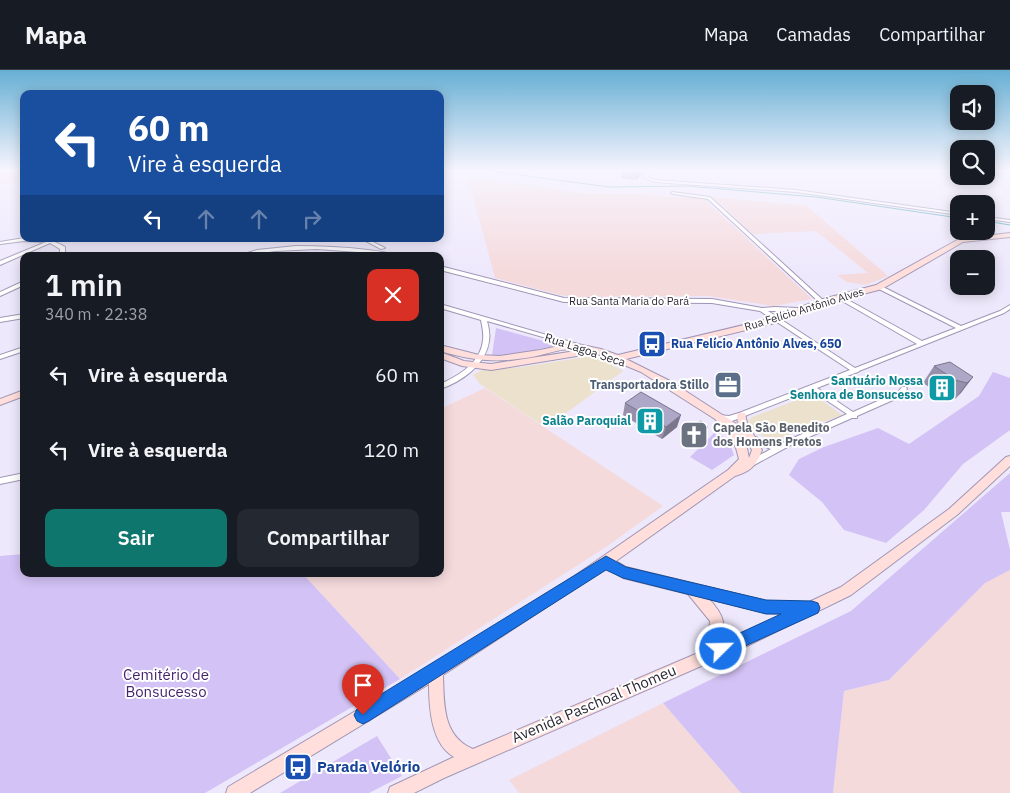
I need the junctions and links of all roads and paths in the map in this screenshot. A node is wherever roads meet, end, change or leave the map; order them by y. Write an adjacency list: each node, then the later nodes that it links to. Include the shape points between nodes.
1 (715, 204): 26 (street)
2 (886, 204): 3 (street)
3 (950, 213)
4 (995, 219): 5 (street)
5 (1010, 221)
6 (1010, 235): 23 (main road, Rua Felício Antônio Alves, via 961,240)
7 (20, 240): 11 (street)
8 (49, 242): 13 (street)
9 (53, 242): 14 (street, via 63,248)
10 (370, 242): 12 (street)
11 (0, 243)
12 (383, 248): 17 (street); 18 (street)
13 (26, 252)
14 (62, 252)
15 (259, 252): 16 (street, via 304,249)
16 (359, 252)
17 (378, 252)
18 (388, 252)
19 (20, 254): 20 (street)
20 (0, 263)
21 (444, 269): 29 (street, Rua Santa Maria do Pará, via 564,300 712,301)
22 (20, 284): 24 (street)
23 (879, 287): 25 (main road, Rua Felício Antônio Alves); 35 (street)
24 (0, 294)
25 (839, 297): 26 (main road, Rua Felício Antônio Alves); 36 (street)
26 (822, 302): 30 (main road, Rua Felício Antônio Alves)
27 (1010, 306): 35 (street)
28 (444, 307): 32 (street, Rua Lagoa Seca)
29 (762, 310): 30 (street, Rua Santa Maria do Pará); 34 (street, Rua Santa Maria do Pará)
30 (797, 310): 34 (main road, Rua Felício Antônio Alves)
31 (20, 317): 33 (street)
32 (484, 319): 37 (street, Rua Lagoa Seca); 44 (street, via 487,340)
33 (0, 320)
34 (776, 320): 43 (main road, Rua Felício Antônio Alves); 45 (street, Rua Santa Maria do Pará)
35 (961, 328): 36 (street)
36 (922, 344): 45 (street)
37 (576, 345): 40 (main road, Rua Lagoa Seca); 44 (main road)
38 (20, 350): 42 (street)
39 (444, 350): 44 (main road)
40 (592, 350): 43 (main road, Rua Lagoa Seca); 44 (main road, via 502,366)
41 (444, 356): 44 (main road)
42 (0, 357)
43 (618, 358): 55 (main road, Rua Lagoa Seca)
44 (475, 362): 46 (street, via 460,378)
45 (856, 371): 47 (street)
46 (444, 385)
47 (812, 388): 53 (street); 54 (street)
48 (904, 389): 54 (street)
49 (20, 390): 51 (main road)
50 (20, 395): 52 (main road)
51 (0, 396)
52 (0, 402)
53 (742, 415): 55 (street, via 728,419); 56 (main road, via 742,423)
54 (854, 416): 57 (street)
55 (719, 417): 56 (main road); 60 (main road, via 732,430 744,451 744,460)
56 (750, 438): 57 (street, via 769,446); 59 (main road, via 757,450)
57 (780, 446): 59 (street)
58 (1010, 460): 65 (main road, Avenida Paschoal Thomeu, via 953,512 906,548 846,591)
59 (754, 462): 60 (main road, via 740,472)
60 (732, 473): 63 (main road)
61 (20, 477): 62 (street)
62 (0, 481)
63 (606, 562): 64 (main road, via 623,572); 67 (main road)
64 (693, 590): 65 (main road, via 766,607); 66 (main road, via 712,611 718,627 715,640)
65 (812, 608): 66 (main road, Avenida Paschoal Thomeu)
66 (703, 657): 68 (main road, Avenida Paschoal Thomeu)
67 (436, 671): 68 (main road, via 441,727 452,748); 69 (main road)
68 (472, 757): 70 (main road, Avenida Paschoal Thomeu)
69 (234, 793)
70 (396, 793)

